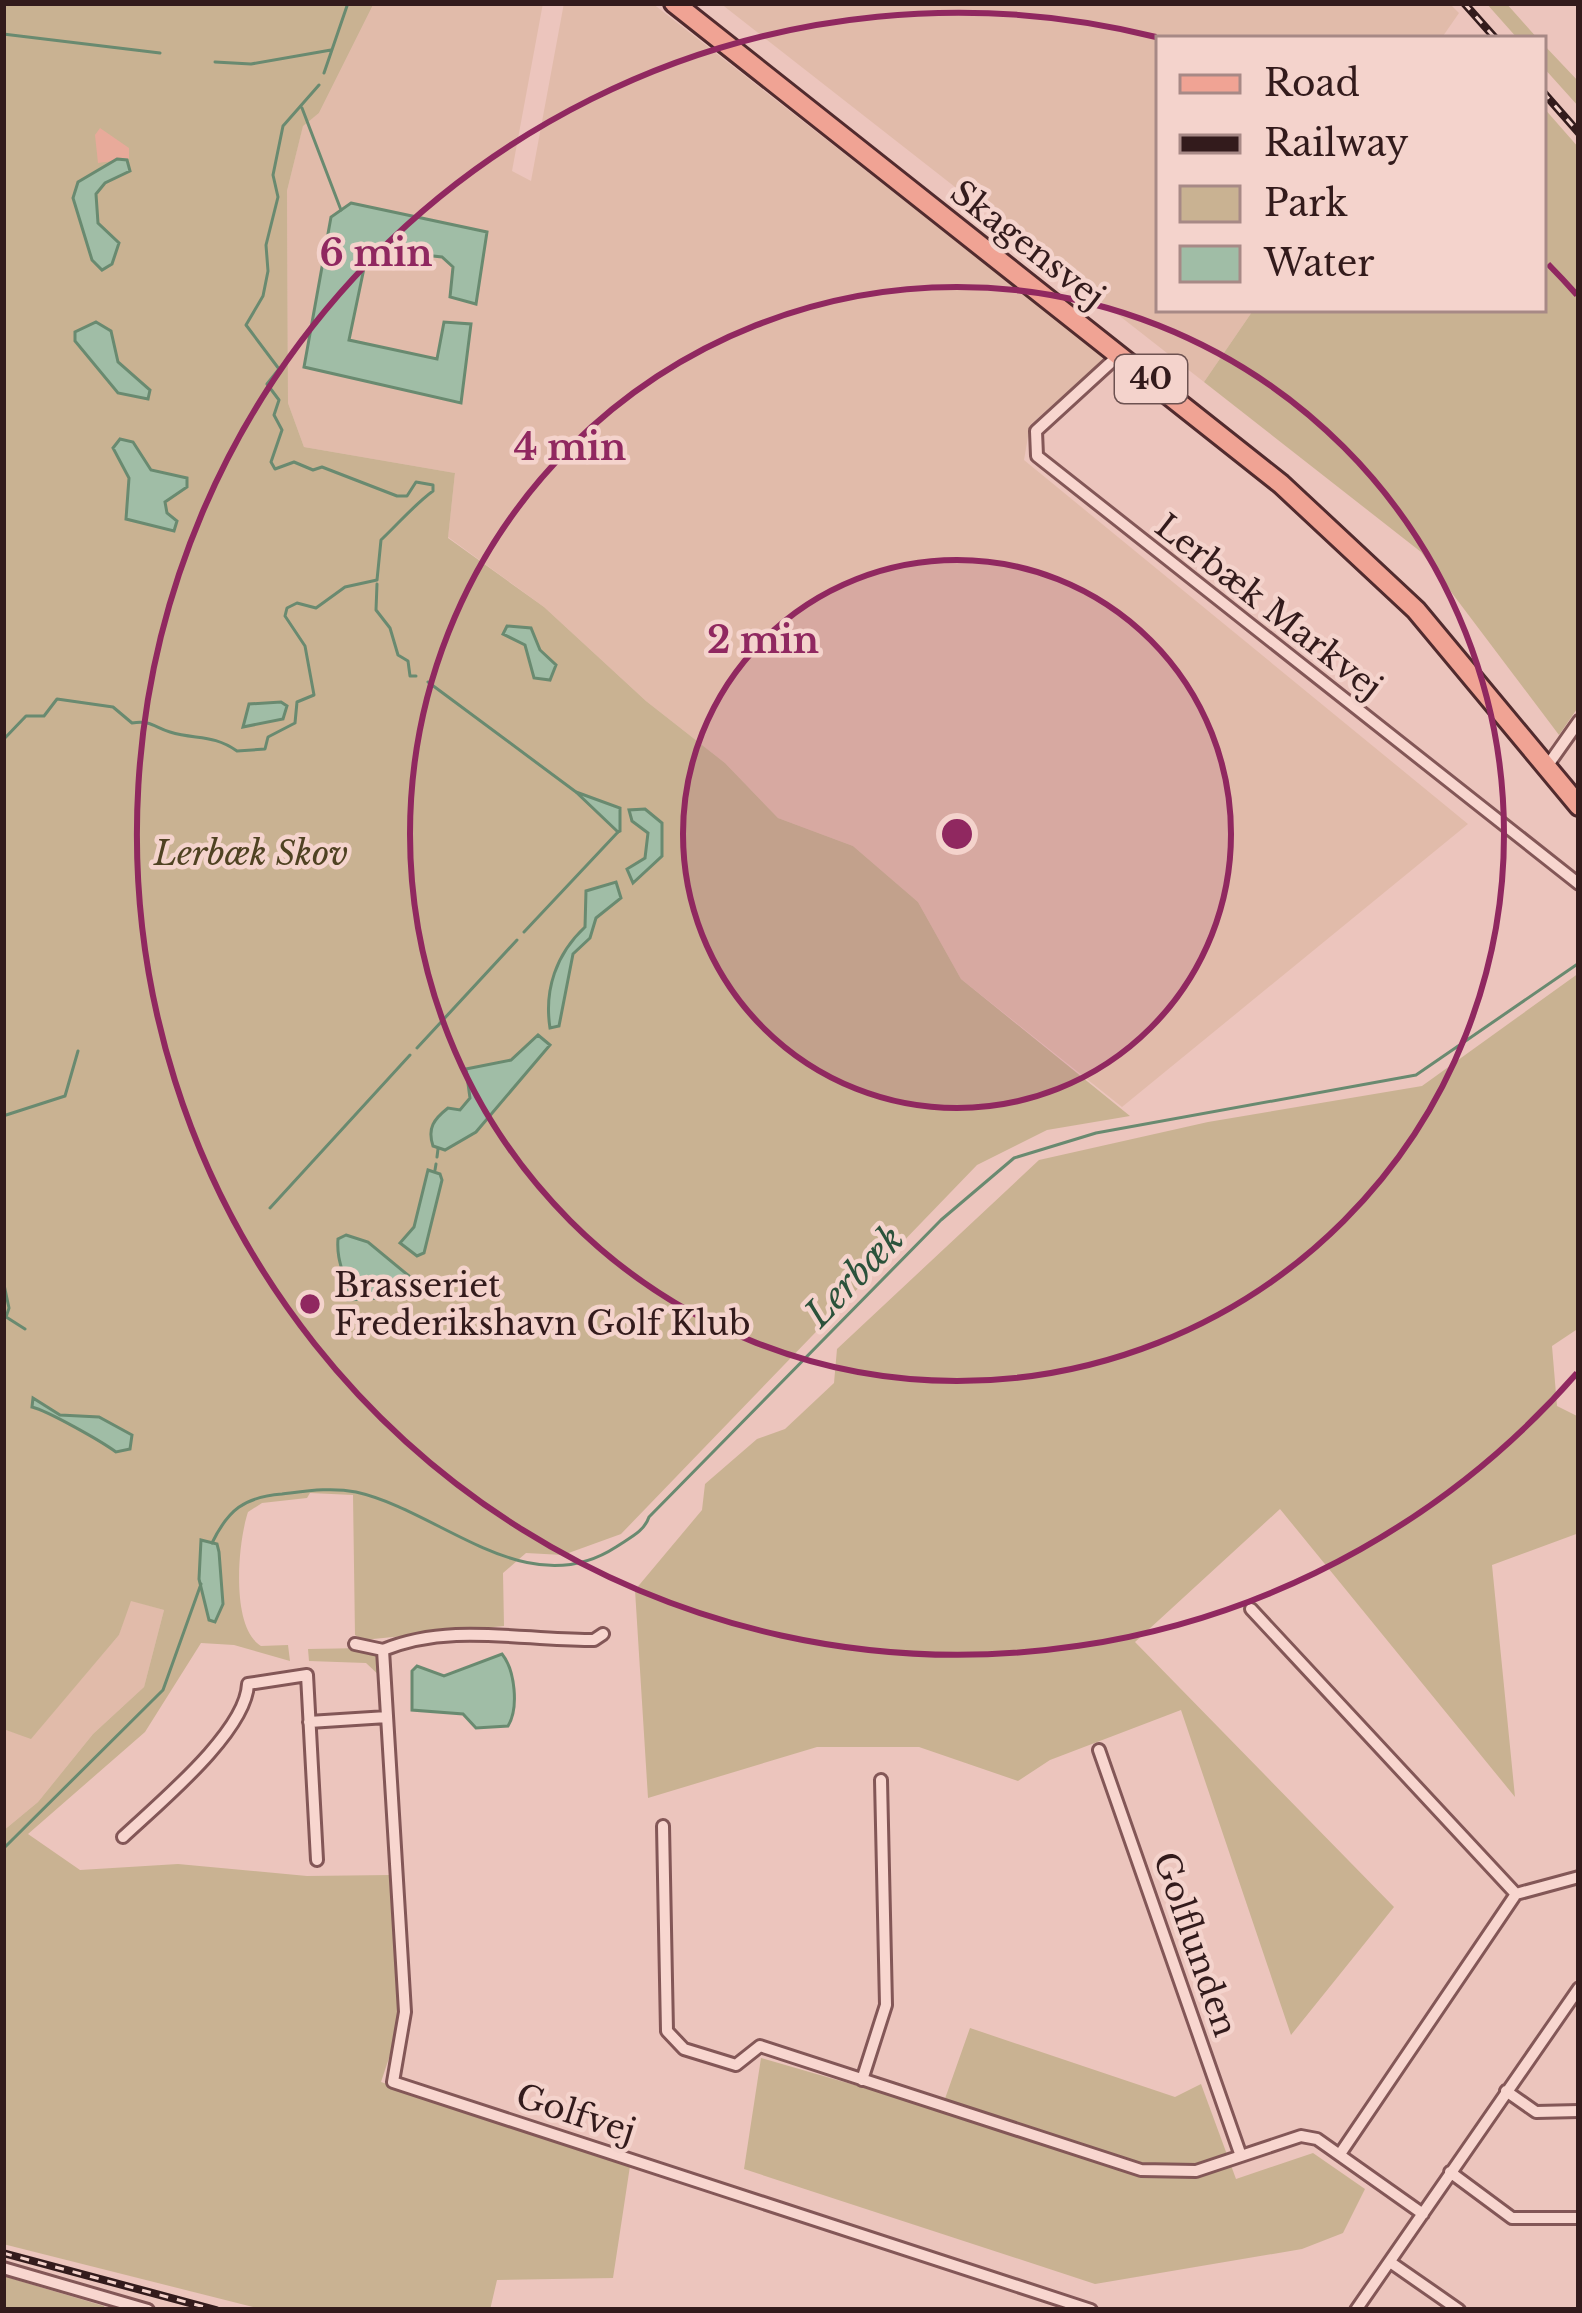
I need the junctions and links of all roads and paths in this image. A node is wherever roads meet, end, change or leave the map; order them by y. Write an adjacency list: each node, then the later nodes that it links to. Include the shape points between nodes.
1 (674, 3): 2 (main road, Skagensvej / 40)
2 (1120, 354): 4 (main road, Skagensvej / 40, via 1385,580); 6 (street, Lerbæk Markvej, via 1036,431 1037,456)
3 (1579, 721): 4 (street)
4 (1548, 765): 5 (main road, Skagensvej / 40)
5 (1579, 806)
6 (1579, 884)
7 (1251, 1609): 19 (street)
8 (603, 1634): 10 (street, via 434,1637)
9 (355, 1644): 10 (street)
10 (383, 1650): 11 (street, Golfvej)
11 (387, 1717): 12 (street); 34 (street, Golfvej, via 405,2012 393,2081)
12 (309, 1722): 16 (street, via 307,1675 256,1678 192,1773); 17 (street)
13 (1100, 1750): 25 (street, Golflunden)
14 (881, 1780): 21 (street, via 886,2005)
15 (662, 1826): 21 (street, via 672,2042 736,2065 760,2047)
16 (123, 1837)
17 (317, 1860)
18 (1579, 1877): 19 (street)
19 (1516, 1894): 24 (street)
20 (1579, 1988): 22 (street)
21 (862, 2080): 25 (street, via 1141,2170 1196,2171)
22 (1506, 2091): 23 (street, via 1536,2112); 26 (street)
23 (1579, 2111)
24 (1340, 2154): 25 (street, via 1301,2136); 27 (street)
25 (1241, 2156)
26 (1450, 2172): 27 (street); 28 (street, via 1512,2218)
27 (1423, 2214): 29 (street)
28 (1579, 2218)
29 (1390, 2262): 32 (street); 35 (street)
30 (3, 2267): 31 (street)
31 (120, 2307): 33 (street)
32 (1454, 2309)
33 (148, 2310)
34 (1091, 2310)
35 (1356, 2310)

